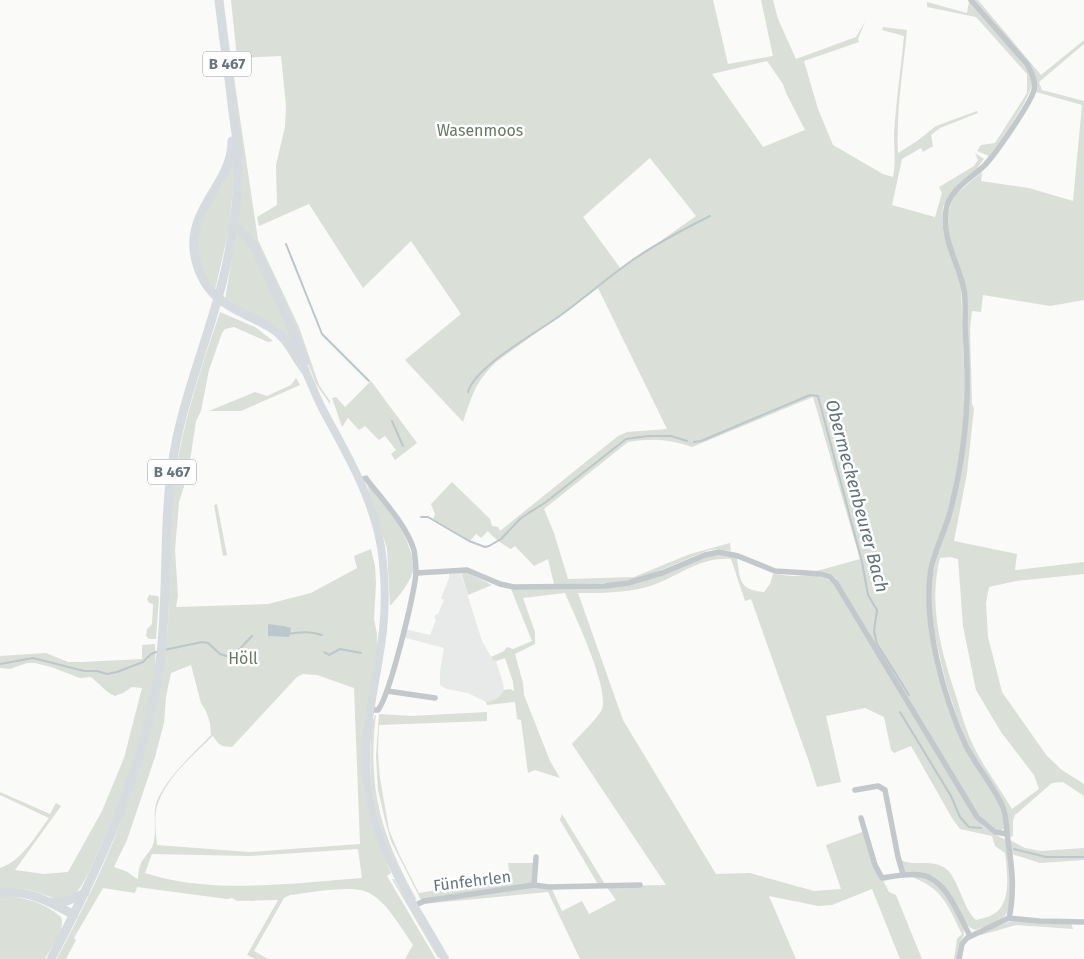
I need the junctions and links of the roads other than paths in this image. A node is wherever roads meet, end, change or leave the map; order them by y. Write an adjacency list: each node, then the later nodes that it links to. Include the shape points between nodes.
1 (219, 0): 3 (main road, B 467)
2 (971, 0): 13 (street, via 1027,64 1034,86 1029,100 998,150 956,190 946,210 950,247 965,293 967,394 961,457 950,513 932,565 929,598 935,644 950,704 970,754 1000,801)
3 (235, 129): 4 (main road, B 467, via 238,176); 5 (main road, via 225,174 197,224 194,244 197,265 207,285 226,304 280,334)
4 (234, 225): 5 (main road, via 256,250 296,339); 19 (main road, B 467, via 212,320 182,417 174,459 167,518 163,629 152,708 136,768 107,847)
5 (305, 370): 6 (main road)
6 (360, 480): 7 (street, via 366,478 403,528 414,553); 10 (main road, via 372,513 385,583 383,629)
7 (416, 573): 8 (street); 13 (street, via 461,570 507,586 605,586 662,573 719,552 738,556 774,572 828,576 836,583 977,817 995,832)
8 (387, 691): 9 (street); 10 (street, via 378,710)
9 (435, 698)
10 (371, 710): 21 (main road, via 366,766 374,817 390,862)
11 (855, 790): 15 (street, via 878,786 885,790)
12 (861, 818): 15 (street, via 882,878)
13 (1007, 834): 23 (street, via 1013,879)
14 (536, 857): 16 (street, Fünfehrlen)
15 (902, 874): 25 (street, via 926,876 940,884)
16 (534, 885): 17 (street, Fünfehrlen, via 549,888); 21 (street, Fünfehrlen, via 424,901)
17 (640, 885)
18 (0, 893): 20 (main road, via 28,894)
19 (85, 893): 20 (main road); 22 (main road, B 467)
20 (50, 903): 22 (main road)
21 (414, 906): 27 (main road)
22 (74, 915): 26 (main road, B 467)
23 (1009, 918): 24 (street); 25 (street)
24 (1084, 922)
25 (970, 936): 28 (street, via 964,942)
26 (51, 959)
27 (445, 959)
28 (958, 959)

